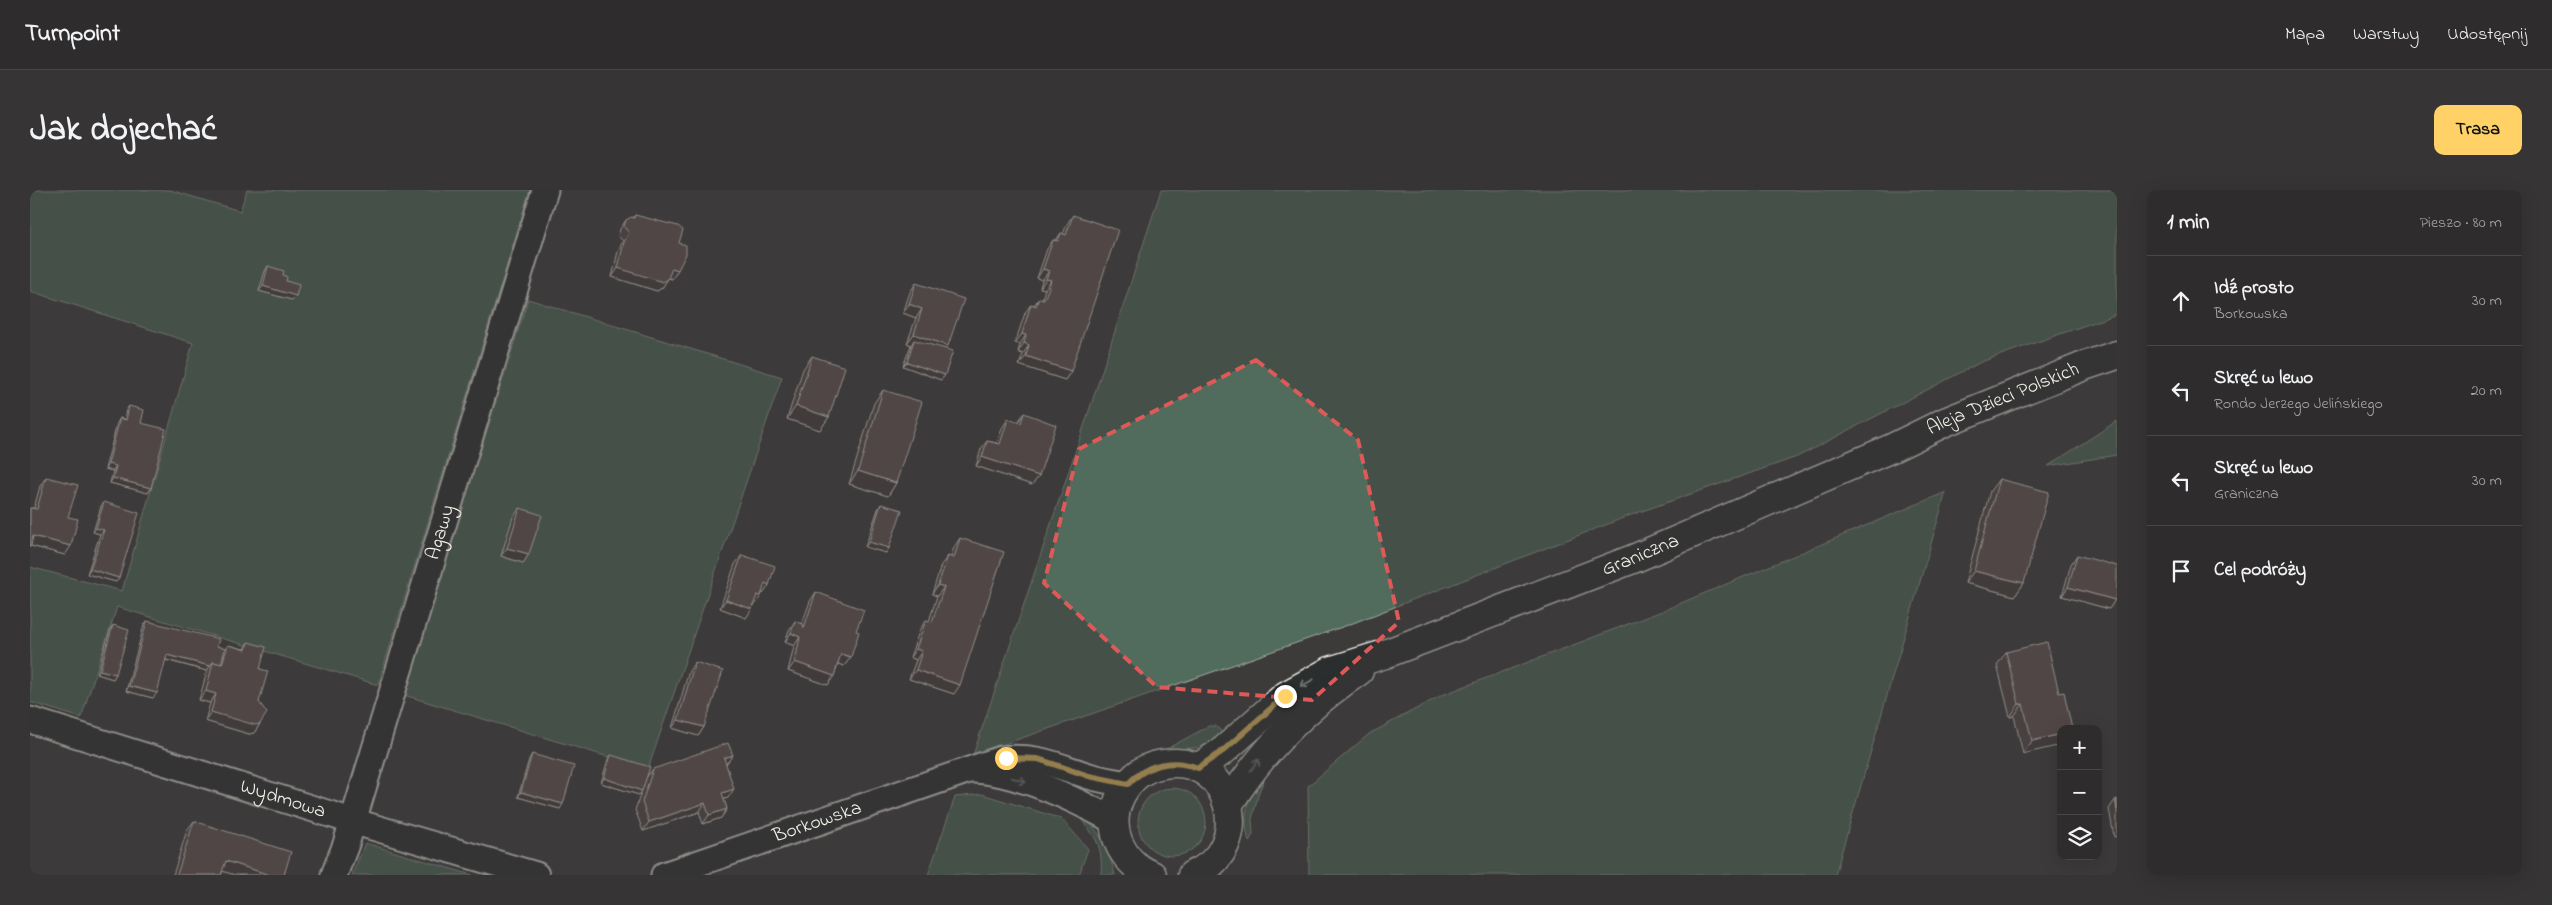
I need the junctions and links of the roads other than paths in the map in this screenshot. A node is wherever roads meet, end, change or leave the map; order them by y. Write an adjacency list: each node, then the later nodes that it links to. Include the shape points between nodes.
1 (545, 190): 10 (street, Agawy)
2 (2117, 355): 3 (street, Aleja Dzieci Polskich, via 1945,422)
3 (1892, 448): 4 (street, Graniczna, via 1633,559)
4 (1385, 654): 6 (street, Graniczna, one-way to 6, via 1345,665 1299,687); 9 (street, Graniczna, one-way to 4, via 1260,759 1287,730 1341,684)
5 (30, 720): 10 (street, Wydmowa)
6 (1198, 768): 8 (street, via 1179,763 1160,764 1142,771); 9 (street, via 1214,780)
7 (972, 770): 8 (street, Borkowska, via 1001,759 1033,758 1089,776); 11 (street, Borkowska, one-way to 11, via 1033,785 1080,802); 15 (street, Borkowska)
8 (1128, 784): 11 (street, via 1118,801)
9 (1228, 805): 16 (street, via 1230,826 1225,846 1213,862)
10 (352, 821): 13 (street, Agawy); 14 (street, Wydmowa)
11 (1114, 821): 12 (street, via 1121,847)
12 (1142, 873)
13 (334, 875)
14 (536, 875)
15 (664, 875)
16 (1192, 875)

